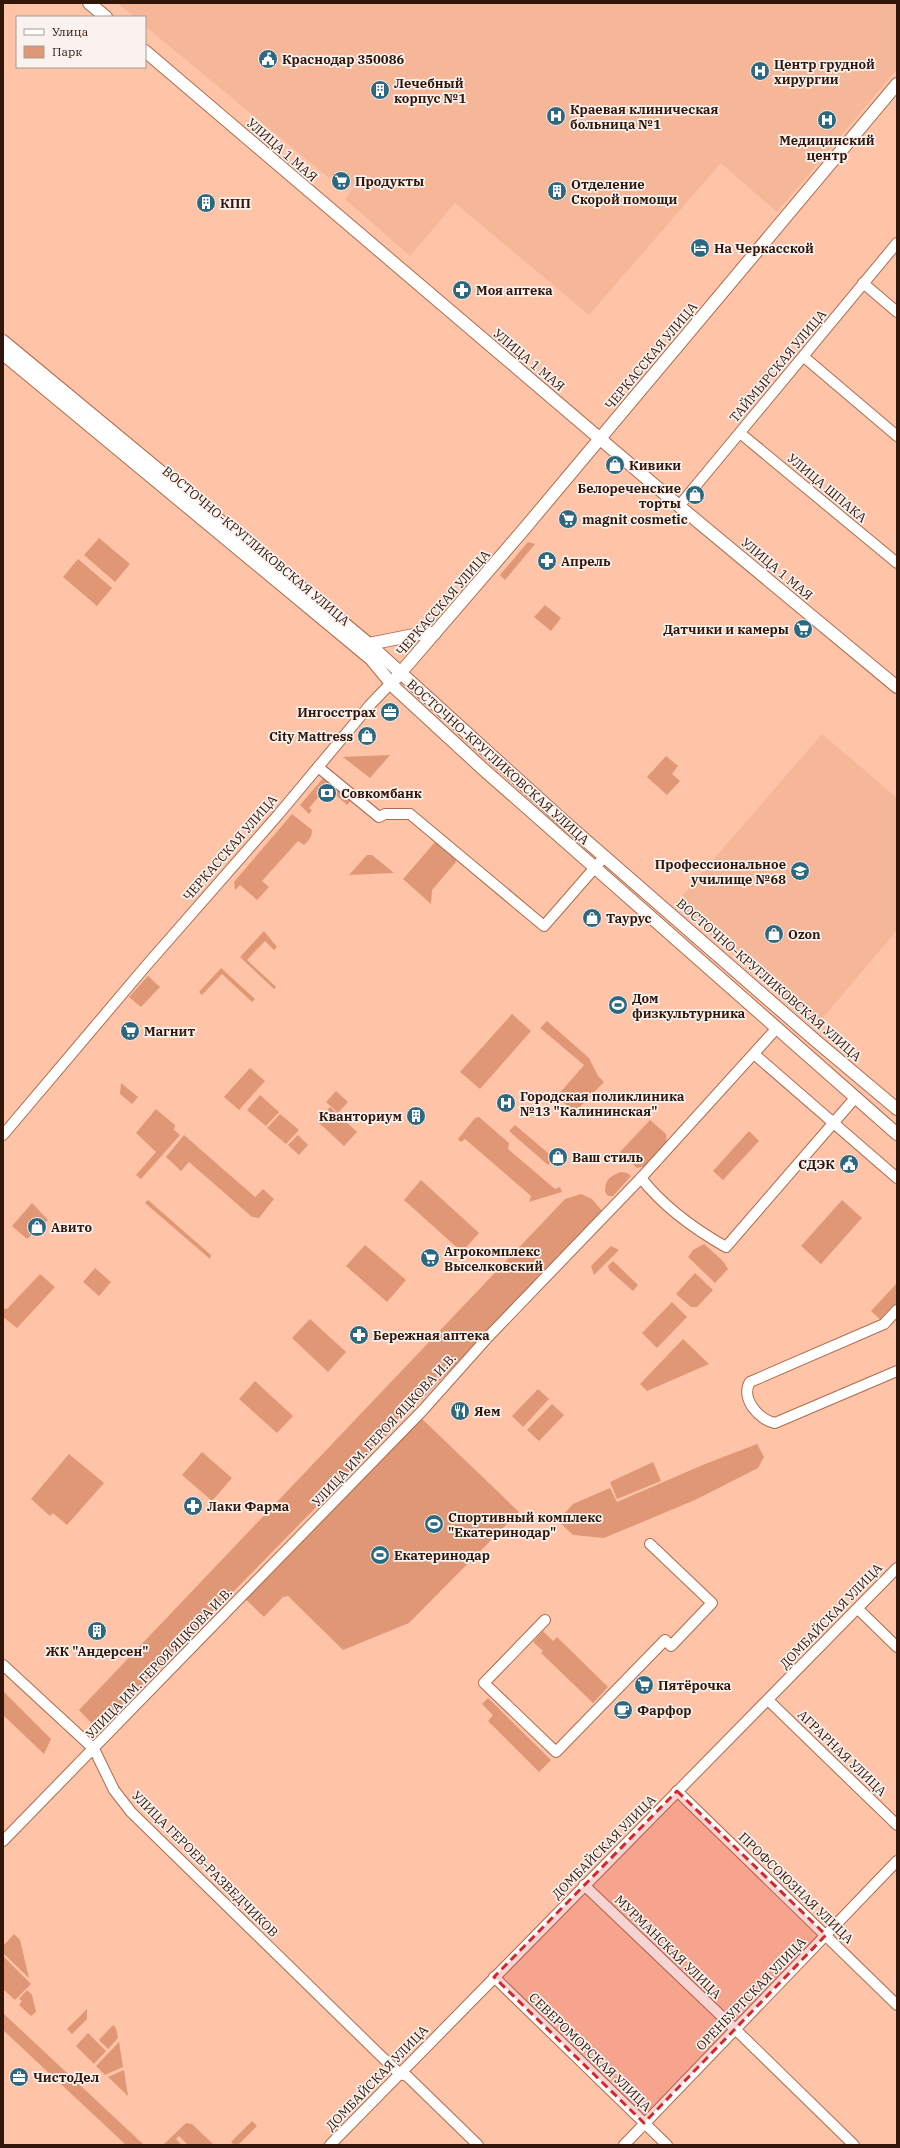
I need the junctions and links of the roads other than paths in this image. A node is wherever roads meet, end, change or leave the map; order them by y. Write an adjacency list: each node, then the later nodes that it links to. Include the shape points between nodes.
1 (89, 3): 2 (street)
2 (105, 16)
3 (146, 52): 13 (street, УЛИЦА 1 МАЯ)
4 (897, 84): 13 (street, ЧЕРКАССКАЯ УЛИЦА)
5 (897, 243): 6 (street, ТАЙМЫРСКАЯ УЛИЦА)
6 (863, 284): 7 (street); 10 (street, ТАЙМЫРСКАЯ УЛИЦА)
7 (897, 312)
8 (3, 341): 17 (street, ВОСТОЧНО-КРУГЛИКОВСКАЯ УЛИЦА)
9 (3, 354): 19 (street, ВОСТОЧНО-КРУГЛИКОВСКАЯ УЛИЦА, via 371,659)
10 (804, 357): 11 (street, ТАЙМЫРСКАЯ УЛИЦА); 12 (street)
11 (740, 433): 14 (street, ТАЙМЫРСКАЯ УЛИЦА); 15 (street, УЛИЦА ШПАКА)
12 (897, 436)
13 (601, 438): 14 (street, УЛИЦА 1 МАЯ); 16 (street, ЧЕРКАССКАЯ УЛИЦА)
14 (679, 506): 20 (street, УЛИЦА 1 МАЯ)
15 (897, 563)
16 (435, 633): 17 (street); 18 (street, ЧЕРКАССКАЯ УЛИЦА)
17 (369, 644): 18 (street, ВОСТОЧНО-КРУГЛИКОВСКАЯ УЛИЦА)
18 (401, 673): 19 (street, ЧЕРКАССКАЯ УЛИЦА); 22 (street, ВОСТОЧНО-КРУГЛИКОВСКАЯ УЛИЦА)
19 (391, 683): 21 (street, ЧЕРКАССКАЯ УЛИЦА); 23 (street, ВОСТОЧНО-КРУГЛИКОВСКАЯ УЛИЦА)
20 (897, 687)
21 (318, 767): 23 (street, via 379,817 385,814 410,814 544,926); 30 (street, ЧЕРКАССКАЯ УЛИЦА)
22 (605, 856): 23 (street); 27 (street, ВОСТОЧНО-КРУГЛИКОВСКАЯ УЛИЦА)
23 (594, 868): 24 (street, ВОСТОЧНО-КРУГЛИКОВСКАЯ УЛИЦА)
24 (776, 1029): 25 (street, УЛИЦА ИМ. ГЕРОЯ ЯЦКОВА И.В.); 26 (street, ВОСТОЧНО-КРУГЛИКОВСКАЯ УЛИЦА)
25 (754, 1054): 28 (street); 31 (street, УЛИЦА ИМ. ГЕРОЯ ЯЦКОВА И.В.)
26 (855, 1098): 28 (street); 29 (street, ВОСТОЧНО-КРУГЛИКОВСКАЯ УЛИЦА)
27 (897, 1109)
28 (833, 1124): 31 (street, via 726,1247 703,1234); 32 (street)
29 (897, 1134)
30 (3, 1135)
31 (641, 1178): 42 (street, УЛИЦА ИМ. ГЕРОЯ ЯЦКОВА И.В., via 488,1337 423,1410)
32 (897, 1178)
33 (897, 1310): 34 (street, via 884,1324 750,1382 746,1395 764,1419 775,1423)
34 (897, 1371)
35 (650, 1544): 38 (street, via 712,1603 671,1646 665,1640 556,1752 484,1683)
36 (897, 1568): 37 (street, ДОМБАЙСКАЯ УЛИЦА)
37 (858, 1609): 39 (street); 41 (street, ДОМБАЙСКАЯ УЛИЦА)
38 (545, 1620)
39 (897, 1647)
40 (3, 1665): 42 (street, УЛИЦА ГЕРОЕВ-РАЗВЕДЧИКОВ)
41 (768, 1700): 43 (street, ДОМБАЙСКАЯ УЛИЦА); 44 (street, АГРАРНАЯ УЛИЦА)
42 (94, 1749): 45 (street, УЛИЦА ИМ. ГЕРОЯ ЯЦКОВА И.В.); 52 (street, УЛИЦА ГЕРОЕВ-РАЗВЕДЧИКОВ, via 114,1790 131,1812)
43 (677, 1791): 47 (street, ДОМБАЙСКАЯ УЛИЦА); 48 (street, ПРОФСОЮЗНАЯ УЛИЦА)
44 (897, 1825)
45 (3, 1841)
46 (897, 1861): 48 (street, ОРЕНБУРГСКАЯ УЛИЦА)
47 (584, 1885): 49 (street, ДОМБАЙСКАЯ УЛИЦА); 51 (street, МУРМАНСКАЯ УЛИЦА)
48 (826, 1935): 50 (street, ПРОФСОЮЗНАЯ УЛИЦА); 51 (street, ОРЕНБУРГСКАЯ УЛИЦА)
49 (494, 1977): 52 (street, ДОМБАЙСКАЯ УЛИЦА); 53 (street, СЕВЕРОМОРСКАЯ УЛИЦА)
50 (897, 2005)
51 (735, 2029): 53 (street, ОРЕНБУРГСКАЯ УЛИЦА); 58 (street, МУРМАНСКАЯ УЛИЦА)
52 (400, 2074): 54 (street, ДОМБАЙСКАЯ УЛИЦА); 55 (street, УЛИЦА ГЕРОЕВ-РАЗВЕДЧИКОВ, via 406,2076)
53 (644, 2123): 56 (street, ОРЕНБУРГСКАЯ УЛИЦА); 57 (street, СЕВЕРОМОРСКАЯ УЛИЦА)
54 (330, 2145)
55 (478, 2145)
56 (624, 2145)
57 (667, 2145)
58 (854, 2145)

